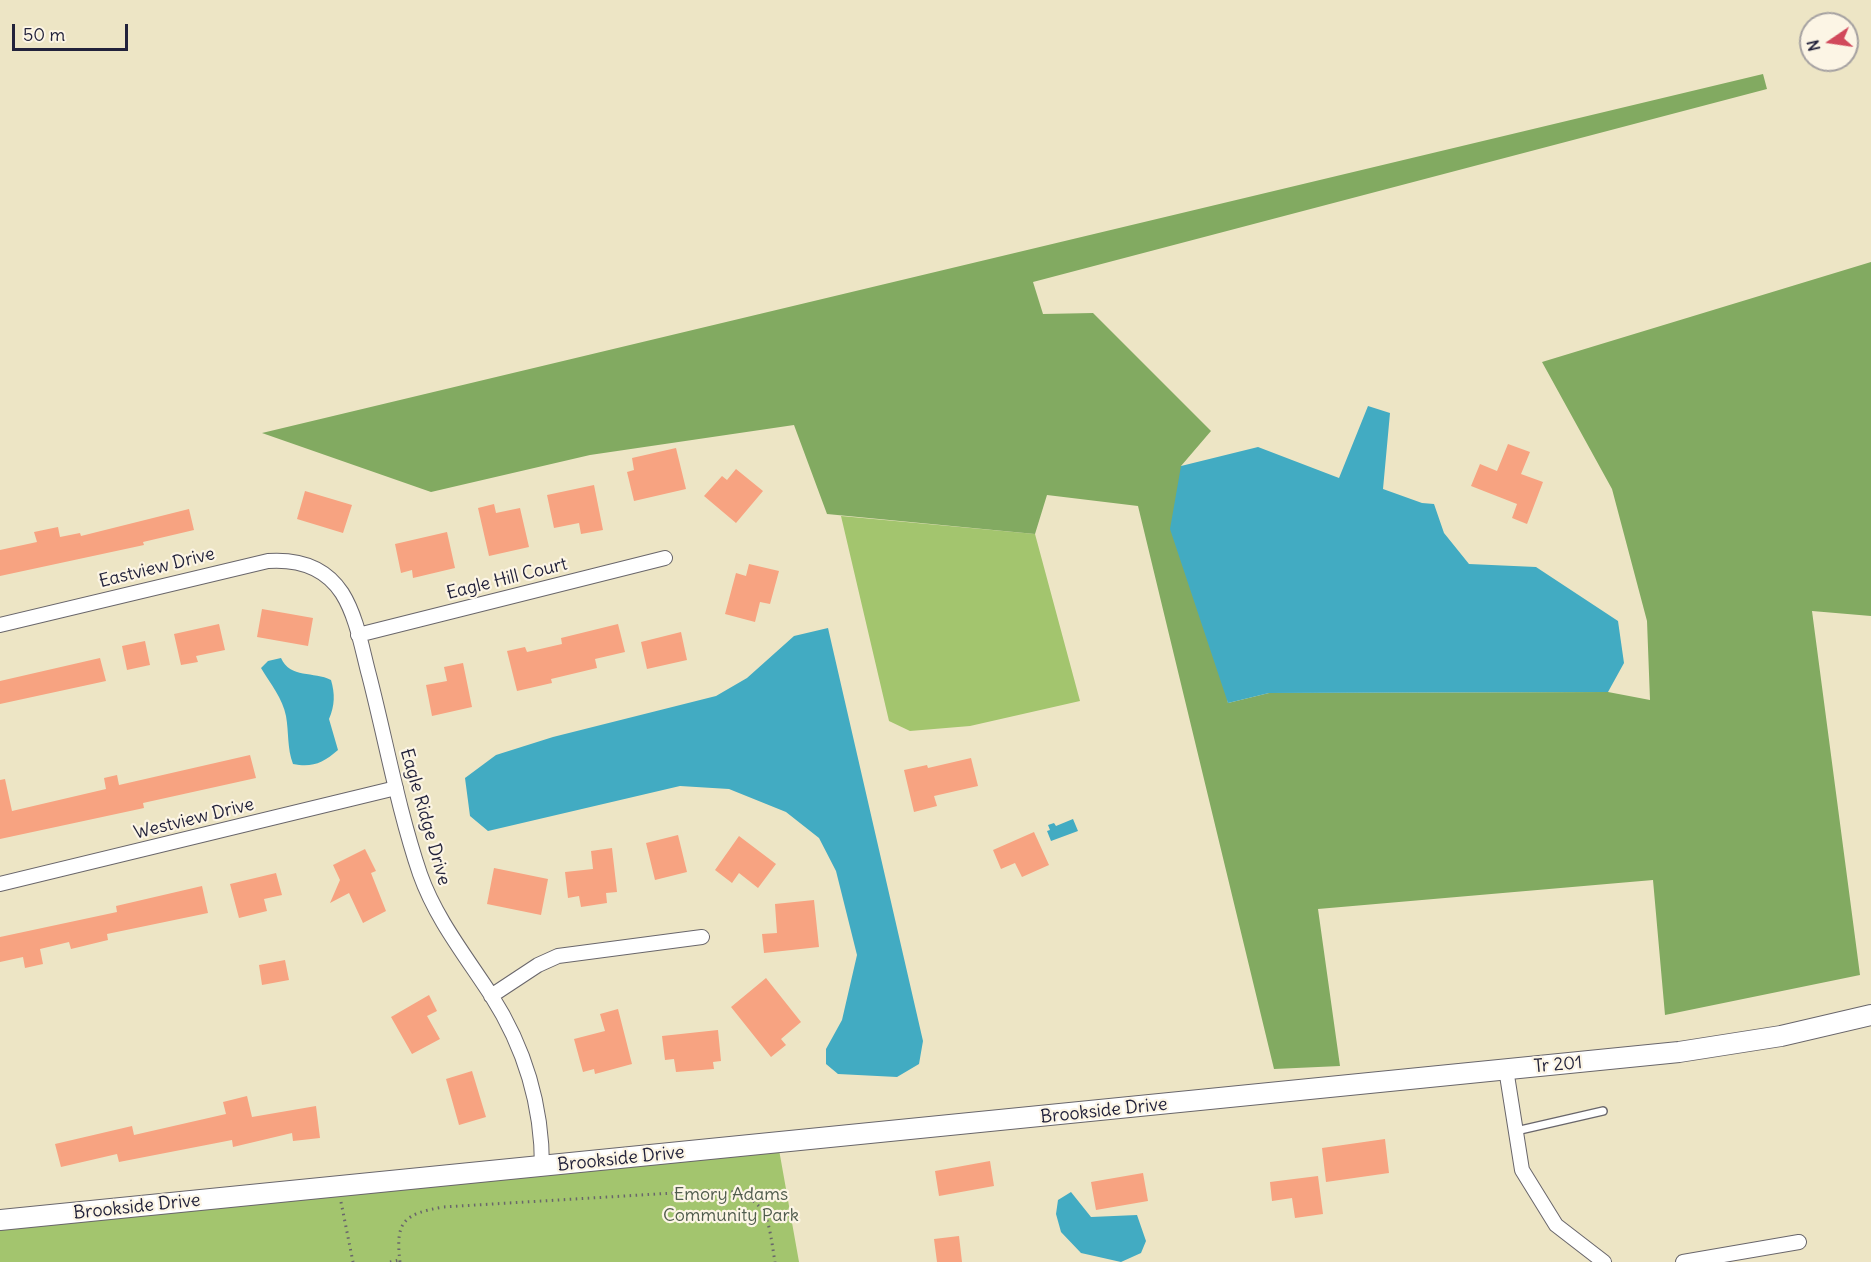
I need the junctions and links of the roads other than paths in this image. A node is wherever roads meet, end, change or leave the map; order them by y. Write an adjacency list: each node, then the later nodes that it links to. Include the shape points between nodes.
1 (665, 558): 4 (street, Eagle Hill Court)
2 (322, 572): 3 (street, Eastview Drive, via 302,563 268,561); 4 (street, Eagle Ridge Drive, via 345,596)
3 (0, 624)
4 (358, 635): 5 (street, Eagle Ridge Drive)
5 (396, 788): 6 (street, Westview Drive); 8 (street, Eagle Ridge Drive, via 429,897 451,938)
6 (0, 885)
7 (702, 937): 8 (street, via 558,956)
8 (491, 996): 14 (street, Eagle Ridge Drive, via 519,1046 534,1089 542,1135)
9 (1871, 1015): 10 (street, Tr 201, via 1736,1044)
10 (1506, 1069): 11 (street, Tr 201); 13 (street)
11 (1242, 1096): 14 (street, Brookside Drive)
12 (1603, 1111): 13 (lane)
13 (1516, 1131): 17 (street, via 1522,1170 1556,1225)
14 (542, 1167): 15 (street, Brookside Drive)
15 (0, 1220)
16 (1798, 1242): 18 (street)
17 (1604, 1262)
18 (1683, 1262)

